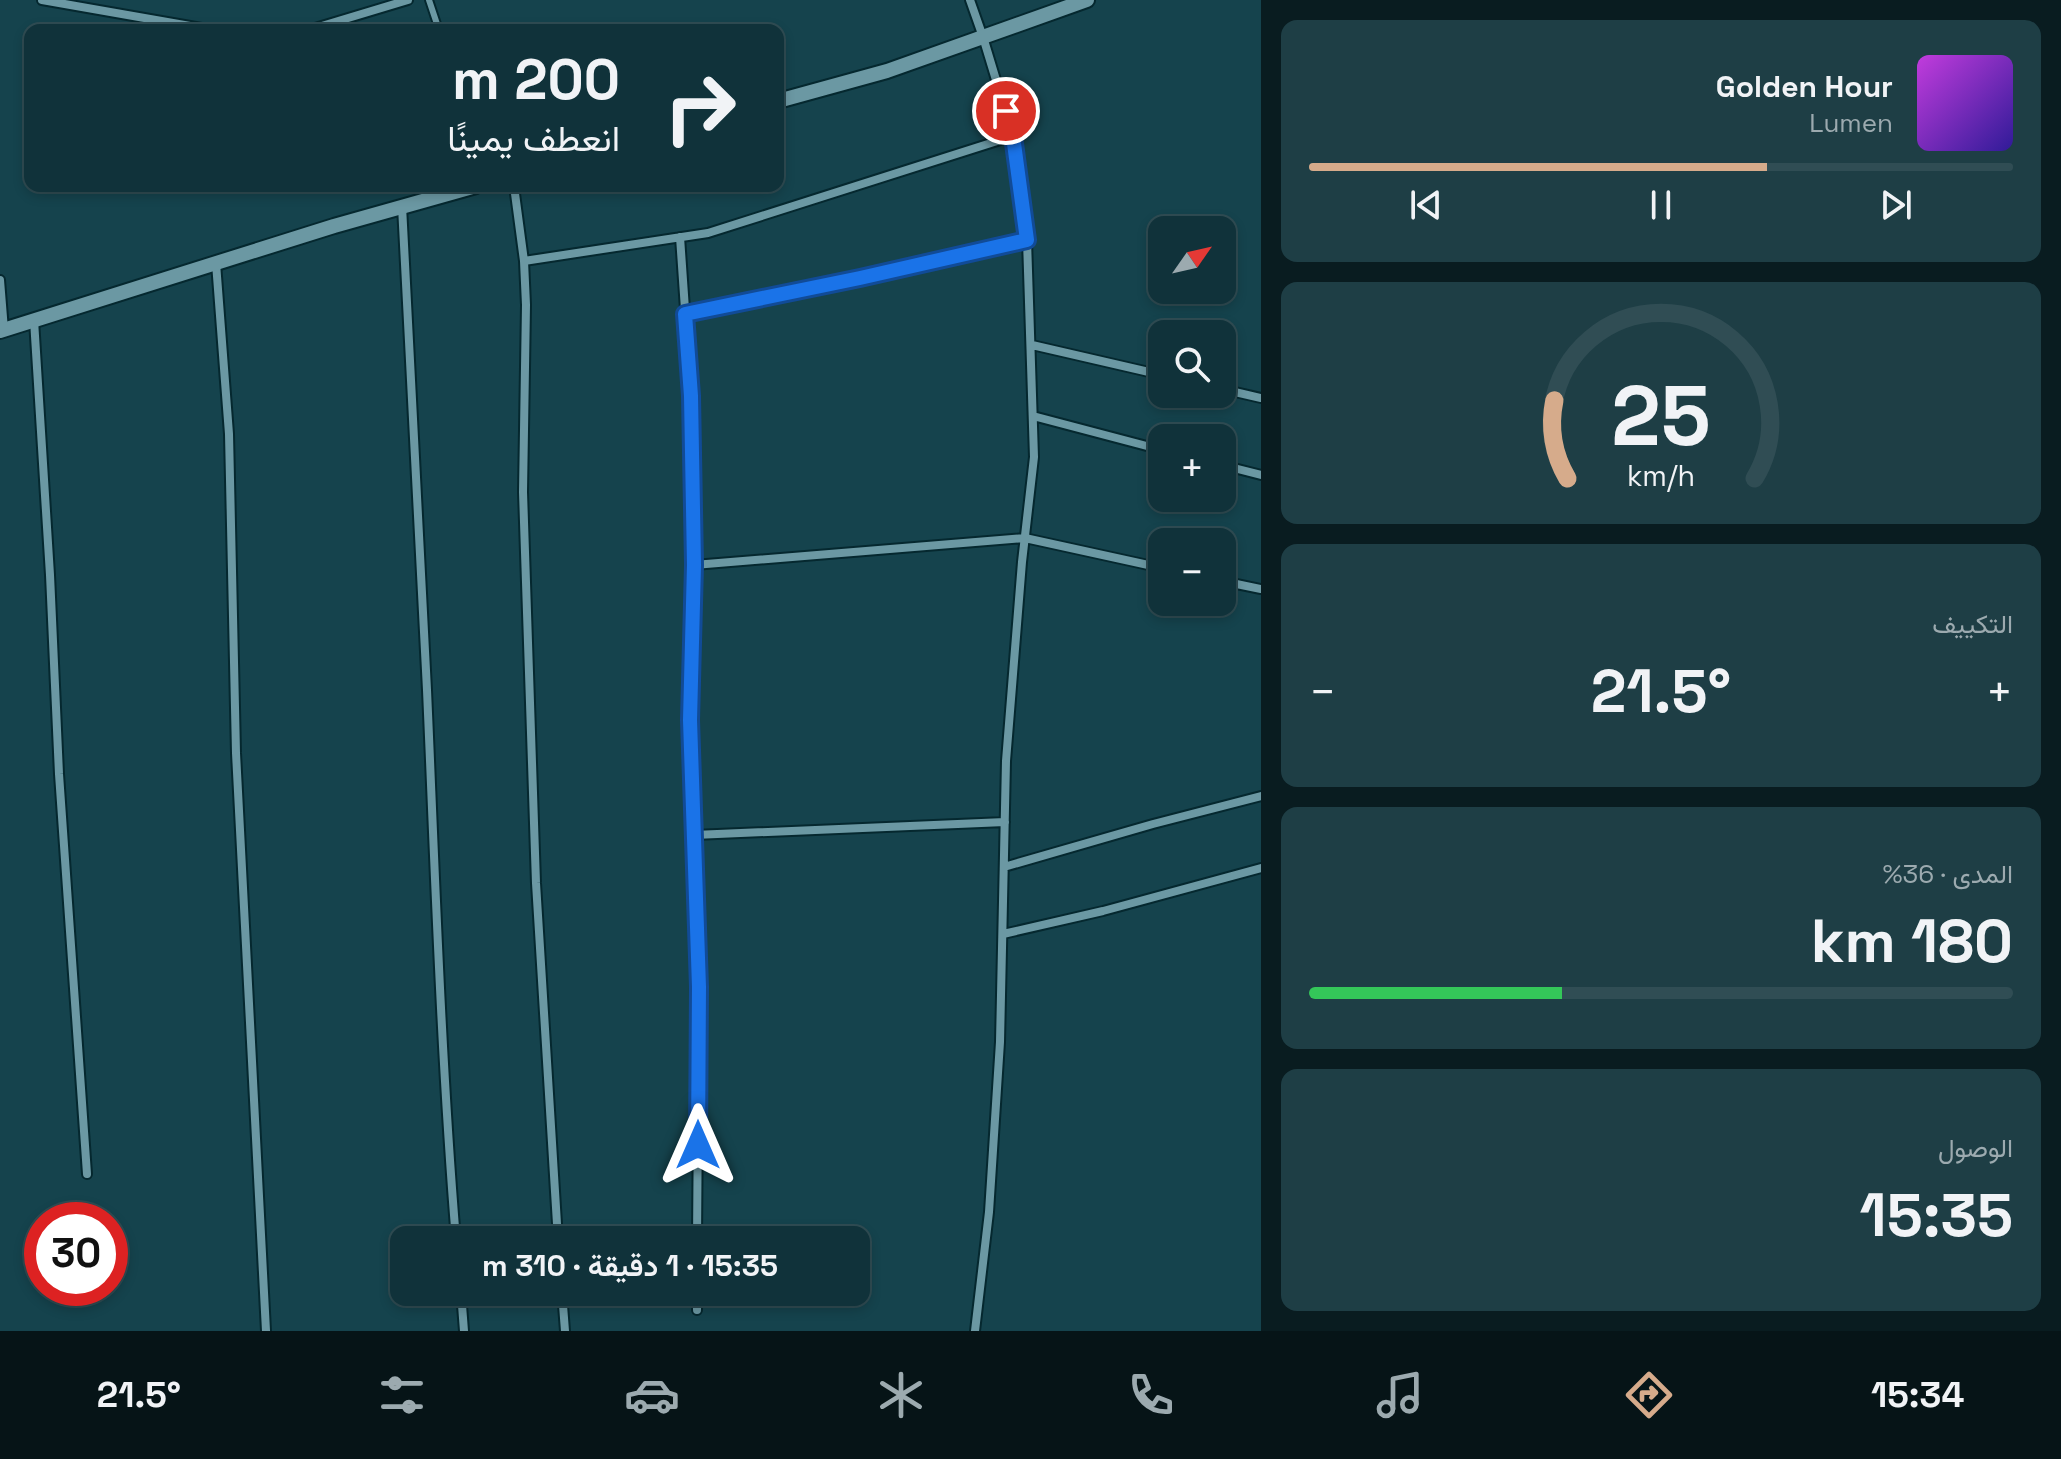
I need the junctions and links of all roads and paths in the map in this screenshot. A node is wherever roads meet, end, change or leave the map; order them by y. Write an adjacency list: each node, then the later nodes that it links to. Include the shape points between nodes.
1 (42, 0): 6 (street)
2 (408, 0): 7 (street)
3 (429, 0): 8 (lane)
4 (970, 0): 9 (street)
5 (1087, 0): 9 (street)
6 (180, 24)
7 (328, 24)
8 (437, 24)
9 (983, 37): 10 (street); 11 (street)
10 (784, 99)
11 (1013, 136): 15 (street, via 708,233); 16 (street)
12 (454, 192): 14 (street)
13 (515, 192): 17 (street)
14 (402, 206): 18 (street); 43 (street)
15 (680, 237): 17 (street); 20 (street)
16 (1027, 240): 20 (street); 23 (street)
17 (524, 261): 44 (street, via 523,492 535,867)
18 (216, 263): 21 (street); 50 (street, via 229,434 236,753)
19 (0, 280): 22 (street)
20 (685, 314): 32 (street)
21 (34, 320): 22 (street); 42 (street)
22 (2, 330)
23 (1032, 345): 24 (street); 27 (street)
24 (1148, 372)
25 (1236, 392): 26 (street)
26 (1261, 398)
27 (1033, 416): 28 (street); 31 (street)
28 (1148, 446)
29 (1236, 469): 30 (street)
30 (1261, 475)
31 (1025, 538): 32 (street); 33 (street); 37 (street)
32 (694, 565): 38 (street)
33 (1148, 565)
34 (1236, 584): 35 (street)
35 (1261, 589)
36 (1261, 796): 39 (street)
37 (1005, 822): 38 (street); 39 (street)
38 (694, 835): 45 (street)
39 (1004, 867): 41 (street)
40 (1261, 868): 41 (street)
41 (1003, 934): 53 (street, via 989,1212)
42 (87, 1174)
43 (455, 1226)
44 (557, 1226)
45 (697, 1226)
46 (462, 1306): 51 (street)
47 (563, 1306): 52 (street)
48 (697, 1306): 49 (street)
49 (697, 1310)
50 (266, 1331)
51 (464, 1331)
52 (565, 1331)
53 (975, 1331)

